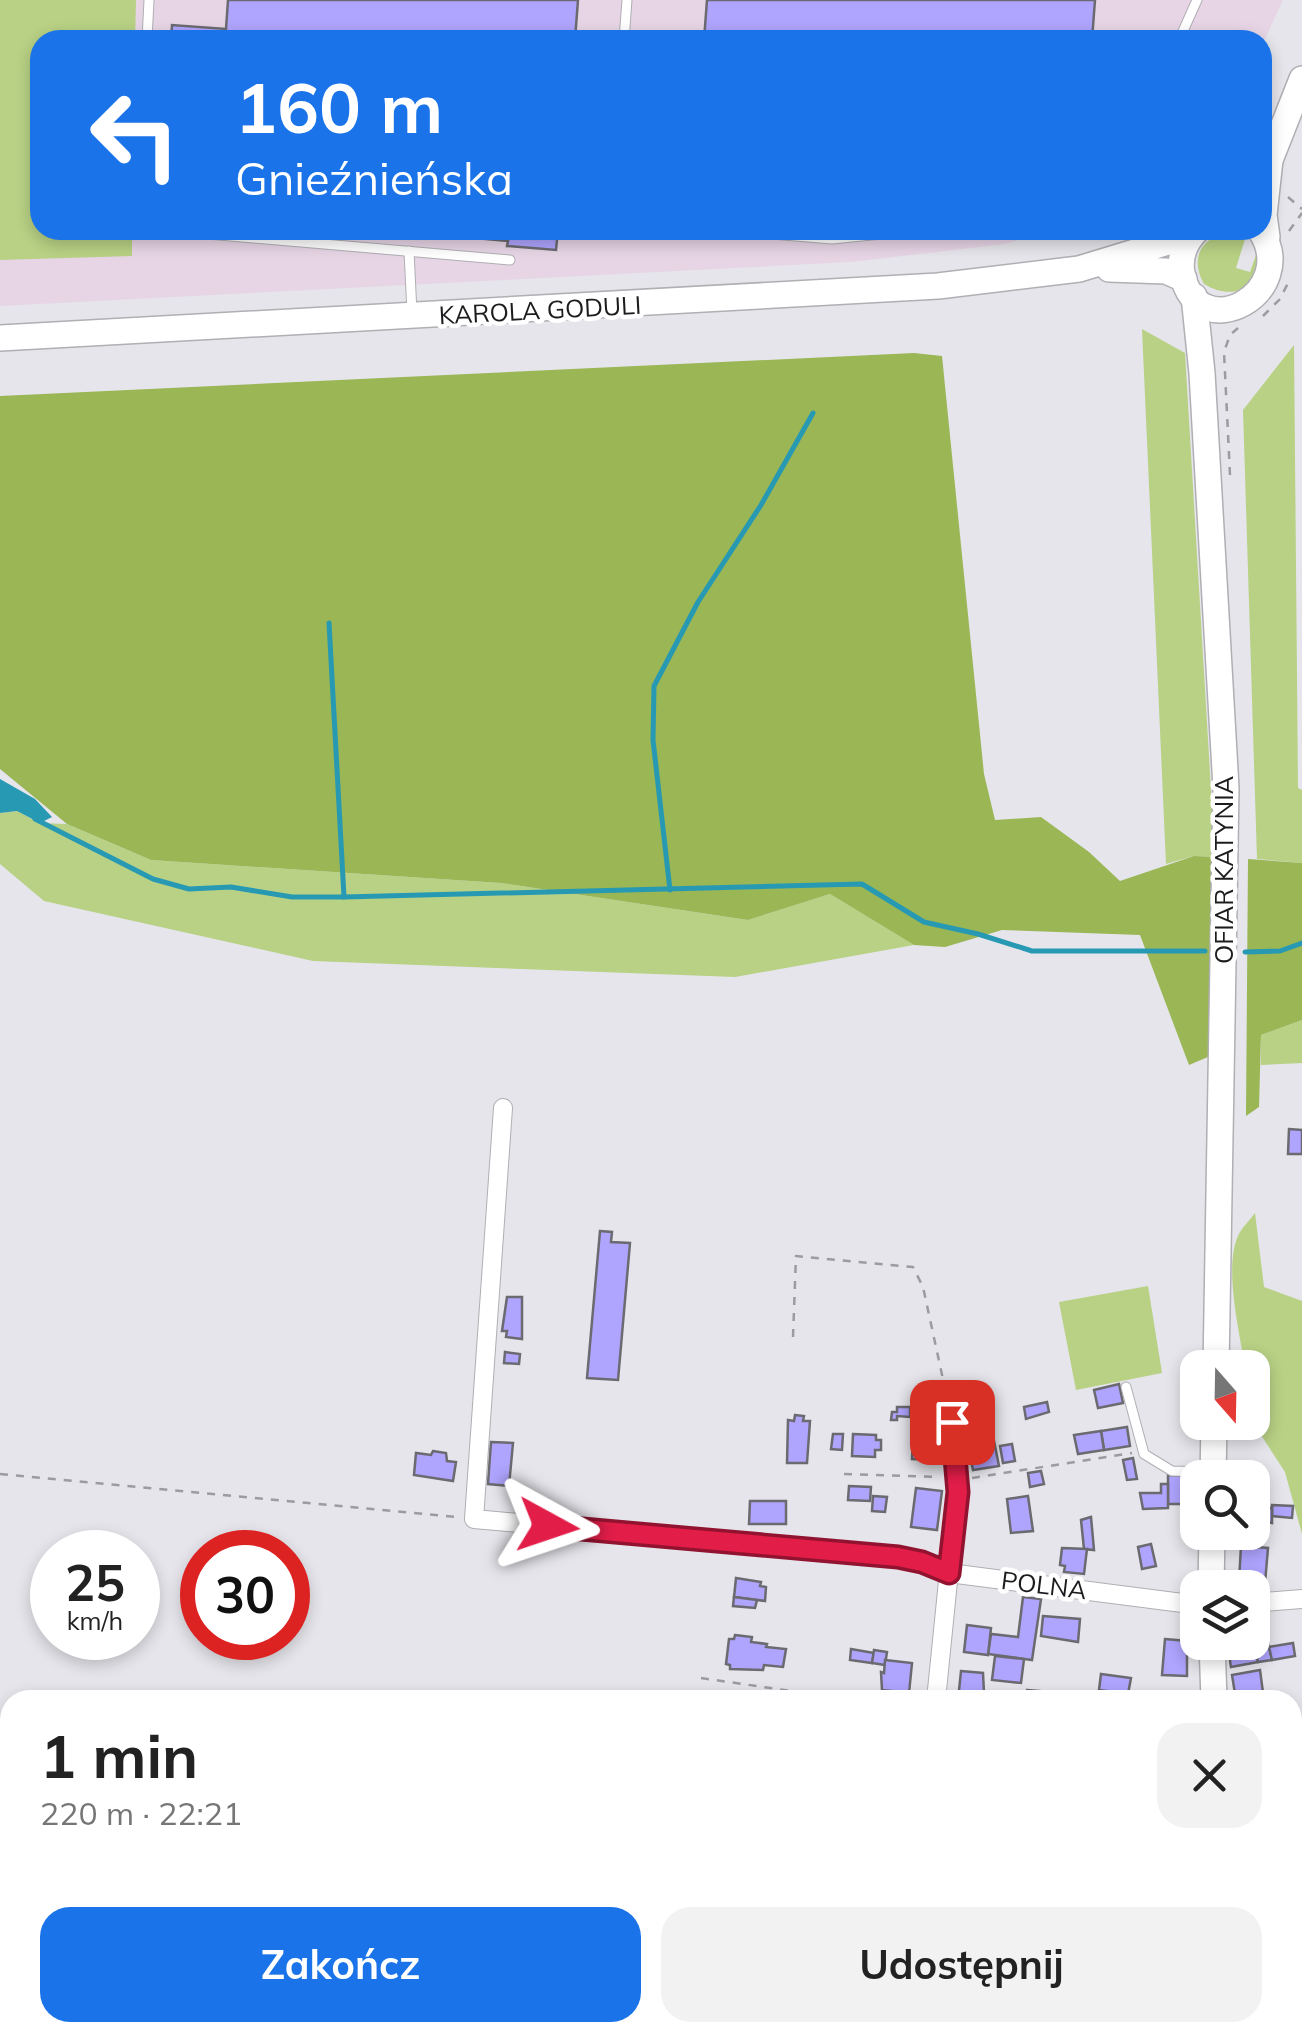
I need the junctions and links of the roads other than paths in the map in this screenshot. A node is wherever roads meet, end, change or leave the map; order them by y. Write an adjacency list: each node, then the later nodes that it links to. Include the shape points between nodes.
1 (150, 0): 4 (lane)
2 (627, 0): 5 (lane)
3 (1197, 0): 6 (lane)
4 (147, 30)
5 (625, 30)
6 (1184, 30)
7 (1302, 80): 8 (street)
8 (1272, 151)
9 (279, 240): 13 (lane)
10 (1172, 240): 15 (street, KAROLA GODULI)
11 (1190, 240): 16 (street, OFIAR KATYNIA, via 1182,256)
12 (1272, 240): 17 (street, OFIAR KATYNIA, via 1274,274 1262,296)
13 (409, 251): 14 (lane); 18 (lane)
14 (510, 260)
15 (1079, 269): 16 (street, KAROLA GODULI, via 1166,271); 18 (street, KAROLA GODULI, via 872,292)
16 (1189, 288): 17 (street, KAROLA GODULI, via 1212,308); 20 (street, OFIAR KATYNIA)
17 (1241, 309): 20 (street, OFIAR KATYNIA, via 1222,322)
18 (412, 316): 19 (street, KAROLA GODULI)
19 (0, 338)
20 (1202, 373): 22 (street, OFIAR KATYNIA, via 1226,788)
21 (504, 1108): 26 (street, POLNA, via 474,1519 898,1557)
22 (1216, 1350)
23 (1126, 1387): 25 (lane, via 1144,1454)
24 (952, 1422): 26 (street, via 957,1478)
25 (1180, 1472)
26 (949, 1573): 29 (street, POLNA); 31 (street)
27 (1302, 1598): 28 (street)
28 (1270, 1602)
29 (1180, 1603)
30 (1213, 1660): 32 (street)
31 (937, 1690)
32 (1214, 1690)

